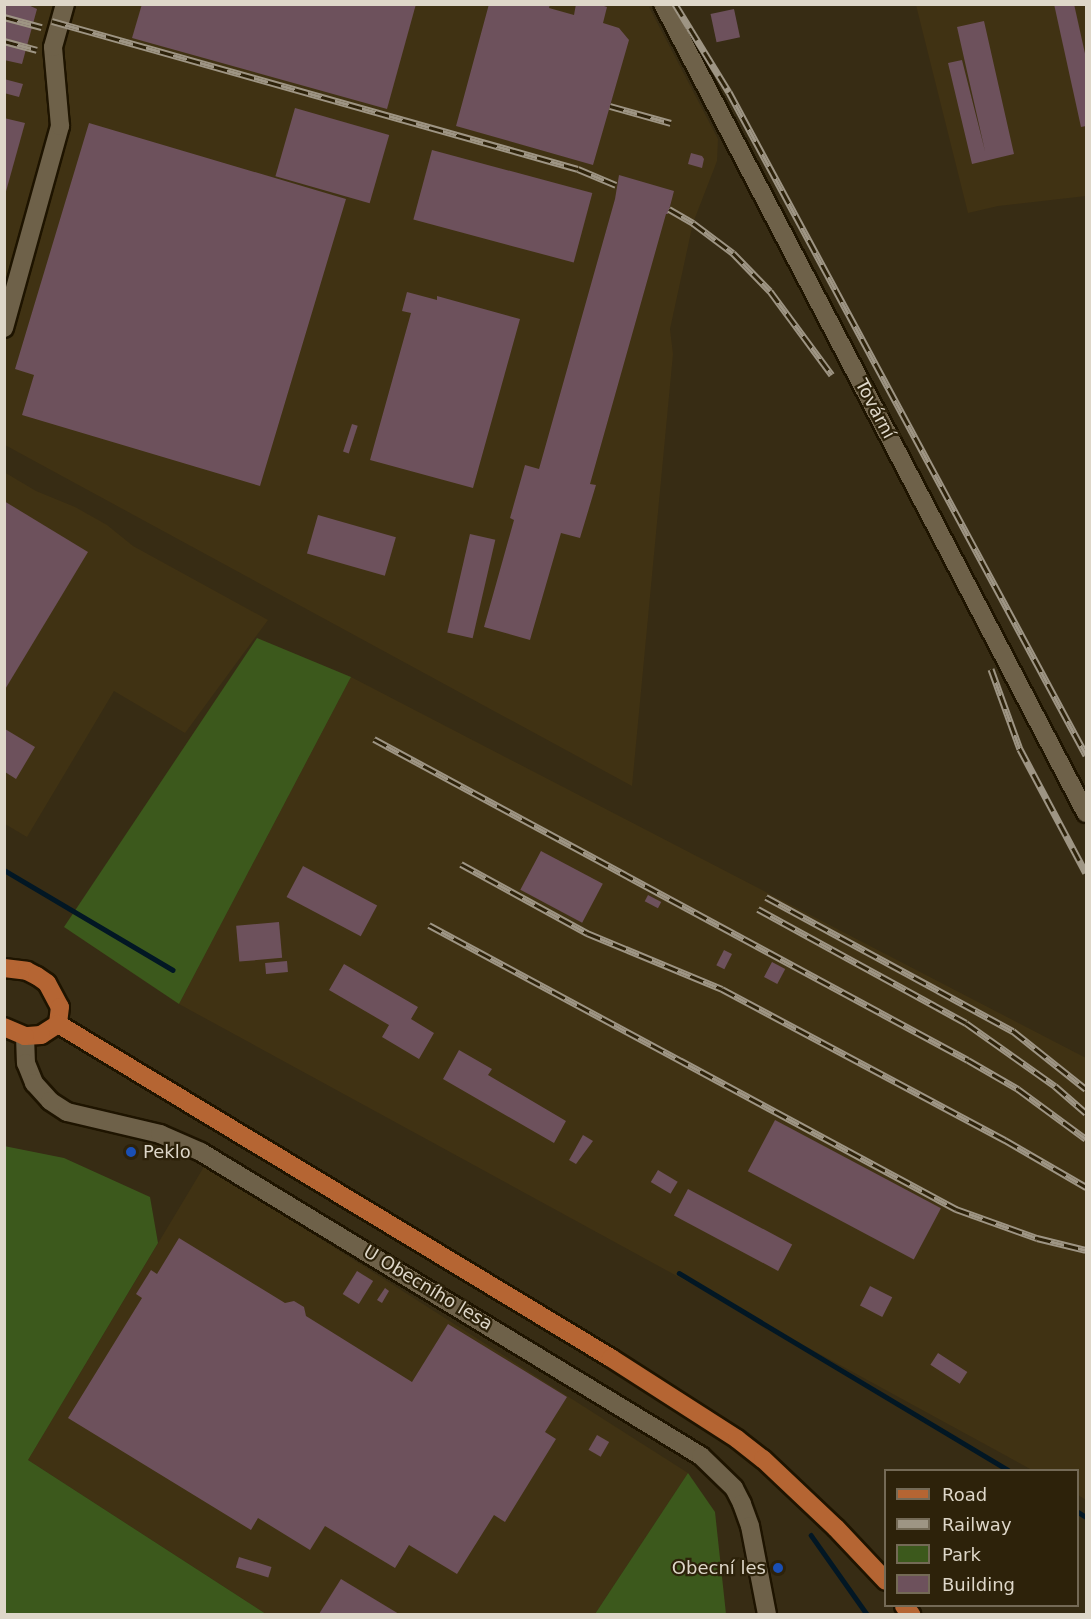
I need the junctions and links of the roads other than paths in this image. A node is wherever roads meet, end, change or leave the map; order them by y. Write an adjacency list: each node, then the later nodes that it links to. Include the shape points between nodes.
1 (65, 4): 3 (street, via 53,48 60,126)
2 (663, 4): 4 (street, Tovární)
3 (4, 328)
4 (1086, 813)
5 (4, 968): 6 (main road, via 27,971 47,983 60,1007)
6 (58, 1024): 8 (main road, via 40,1035); 9 (main road, U Obecního lesa, via 678,1400 762,1459 836,1528)
7 (4, 1027): 8 (main road)
8 (26, 1036): 10 (street, U Obecního lesa, via 26,1063 34,1083 67,1112 160,1134 201,1152 701,1456 734,1488 742,1504)
9 (884, 1580)
10 (767, 1614)

